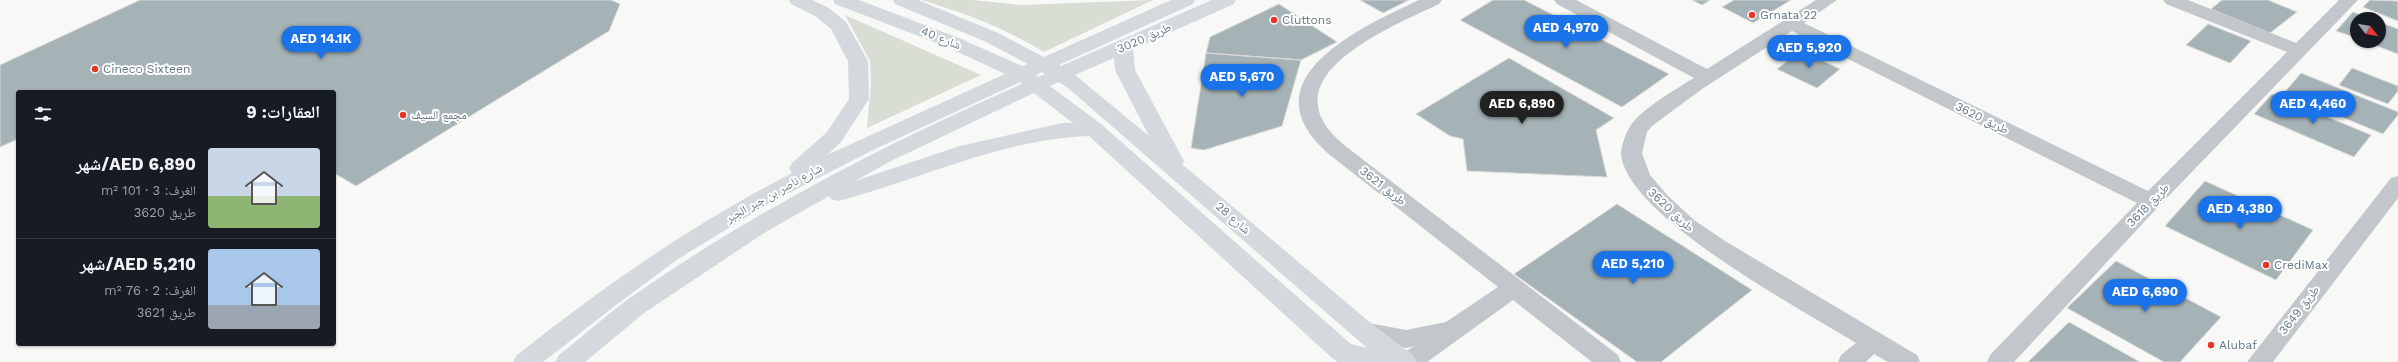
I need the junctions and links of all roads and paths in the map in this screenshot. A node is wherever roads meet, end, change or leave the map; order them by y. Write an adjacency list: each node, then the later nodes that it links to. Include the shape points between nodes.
1 (798, 0): 20 (main road, via 822,12 839,26 858,61 859,99 834,137)
2 (842, 0): 16 (main road, شارع 40, via 952,42)
3 (902, 0): 14 (main road, شارع 40, via 1014,46)
4 (1186, 0): 14 (main road, طريق 3020)
5 (1227, 0): 12 (main road, طريق 3020)
6 (1433, 0): 23 (street, طريق 3621, via 1357,40 1333,55 1317,71 1308,89 1308,105 1313,124 1340,153)
7 (1563, 0): 15 (street)
8 (1827, 0): 11 (street, طريق 3620)
9 (2172, 0): 13 (street)
10 (2349, 0): 13 (street, طريق 3618)
11 (1791, 24): 15 (street, طريق 3620); 21 (street, طريق 3620)
12 (1123, 48): 14 (main road, طريق 3020); 18 (main road, via 1126,70 1133,87)
13 (2300, 51): 21 (street, طريق 3618)
14 (1053, 69): 16 (main road, شارع ناصر بن جبر الجبر); 18 (main road, شارع 28)
15 (1707, 77): 26 (street, طريق 3620, via 1648,120 1637,132 1631,147 1632,160 1645,185 1675,216 1706,241)
16 (1028, 80): 17 (main road); 20 (main road, شارع ناصر بن جبر الجبر, via 844,154); 22 (main road, شارع ناصر بن جبر الجبر)
17 (1094, 129): 22 (main road, via 1062,130 968,151 856,186); 27 (main road)
18 (1180, 172): 25 (main road, شارع 28)
19 (2398, 183): 37 (street, طريق 3649)
20 (761, 198): 28 (main road, شارع ناصر بن جبر الجبر, via 620,289)
21 (2151, 201): 36 (street, طريق 3618)
22 (756, 227): 29 (main road, شارع ناصر بن جبر الجبر, via 635,307)
23 (1514, 288): 24 (street); 33 (street, طريق 3621)
24 (1456, 327): 25 (street, via 1406,339); 32 (street)
25 (1362, 331): 31 (main road, شارع 28)
26 (1872, 342): 34 (street); 35 (street, طريق 3620)
27 (1347, 356): 30 (main road)
28 (526, 362)
29 (568, 362)
30 (1388, 362)
31 (1404, 362)
32 (1410, 362)
33 (1609, 362)
34 (1850, 362)
35 (1908, 362)
36 (1998, 362)
37 (2259, 362)

